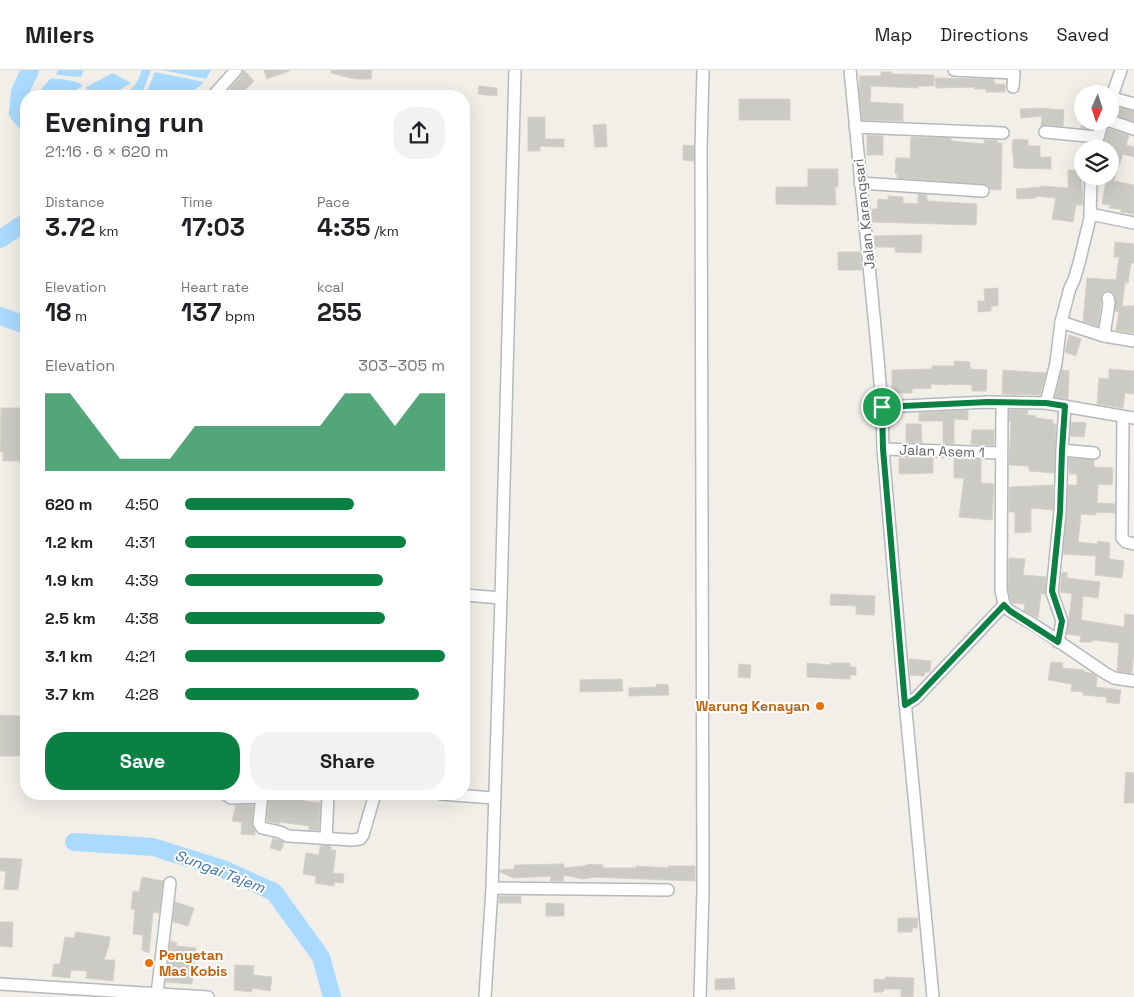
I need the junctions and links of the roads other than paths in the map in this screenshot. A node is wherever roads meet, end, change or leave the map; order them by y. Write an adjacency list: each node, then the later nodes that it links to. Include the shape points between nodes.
1 (236, 70): 10 (street)
2 (514, 70): 42 (street)
3 (703, 70): 61 (street, via 704,890)
4 (850, 70): 14 (street, Jalan Karangsari)
5 (954, 70): 7 (street)
6 (1121, 70): 8 (street)
7 (1014, 71): 9 (street)
8 (1116, 85)
9 (1013, 87)
10 (218, 90)
11 (1119, 101): 12 (street)
12 (1134, 104)
13 (1119, 124): 15 (street)
14 (855, 127): 18 (street); 21 (street, Jalan Karangsari)
15 (1134, 129)
16 (1100, 130): 19 (street)
17 (1045, 132): 19 (street)
18 (1003, 133)
19 (1098, 137): 20 (street)
20 (1097, 140)
21 (860, 183): 23 (street); 33 (street, Jalan Karangsari)
22 (1091, 185): 24 (street)
23 (983, 191)
24 (1090, 214): 25 (street); 27 (street)
25 (1134, 223)
26 (1108, 298): 28 (street, via 1110,303)
27 (1061, 322): 28 (street); 31 (street, via 1056,363)
28 (1104, 336): 29 (street)
29 (1134, 341)
30 (1002, 402): 31 (street); 33 (street); 37 (street)
31 (1046, 403): 32 (street)
32 (1065, 406): 34 (street); 36 (street)
33 (882, 407): 35 (street, Jalan Karangsari)
34 (1128, 418): 39 (street)
35 (883, 449): 37 (street, Jalan Asem 1); 46 (street, Jalan Karangsari)
36 (1062, 450): 38 (street); 44 (street, via 1052,591 1062,621)
37 (1001, 453): 43 (street, via 1001,590)
38 (1094, 453)
39 (1128, 502): 40 (street, via 1122,538)
40 (1134, 544)
41 (470, 595): 42 (street)
42 (501, 598): 48 (street)
43 (1004, 605): 44 (street); 46 (street, via 916,698)
44 (1058, 642): 45 (street, via 1114,678)
45 (1134, 681)
46 (905, 705): 62 (street, Jalan Karangsari)
47 (470, 796): 48 (street)
48 (494, 798): 54 (street)
49 (261, 800): 52 (street, via 259,823 262,828 288,836)
50 (328, 800): 52 (street)
51 (373, 800): 52 (street, via 360,839)
52 (326, 839)
53 (170, 883): 58 (street)
54 (492, 888): 55 (street); 60 (street)
55 (668, 890)
56 (0, 984): 57 (street)
57 (63, 992): 58 (street)
58 (157, 994): 59 (street)
59 (207, 997)
60 (485, 997)
61 (700, 997)
62 (933, 997)

